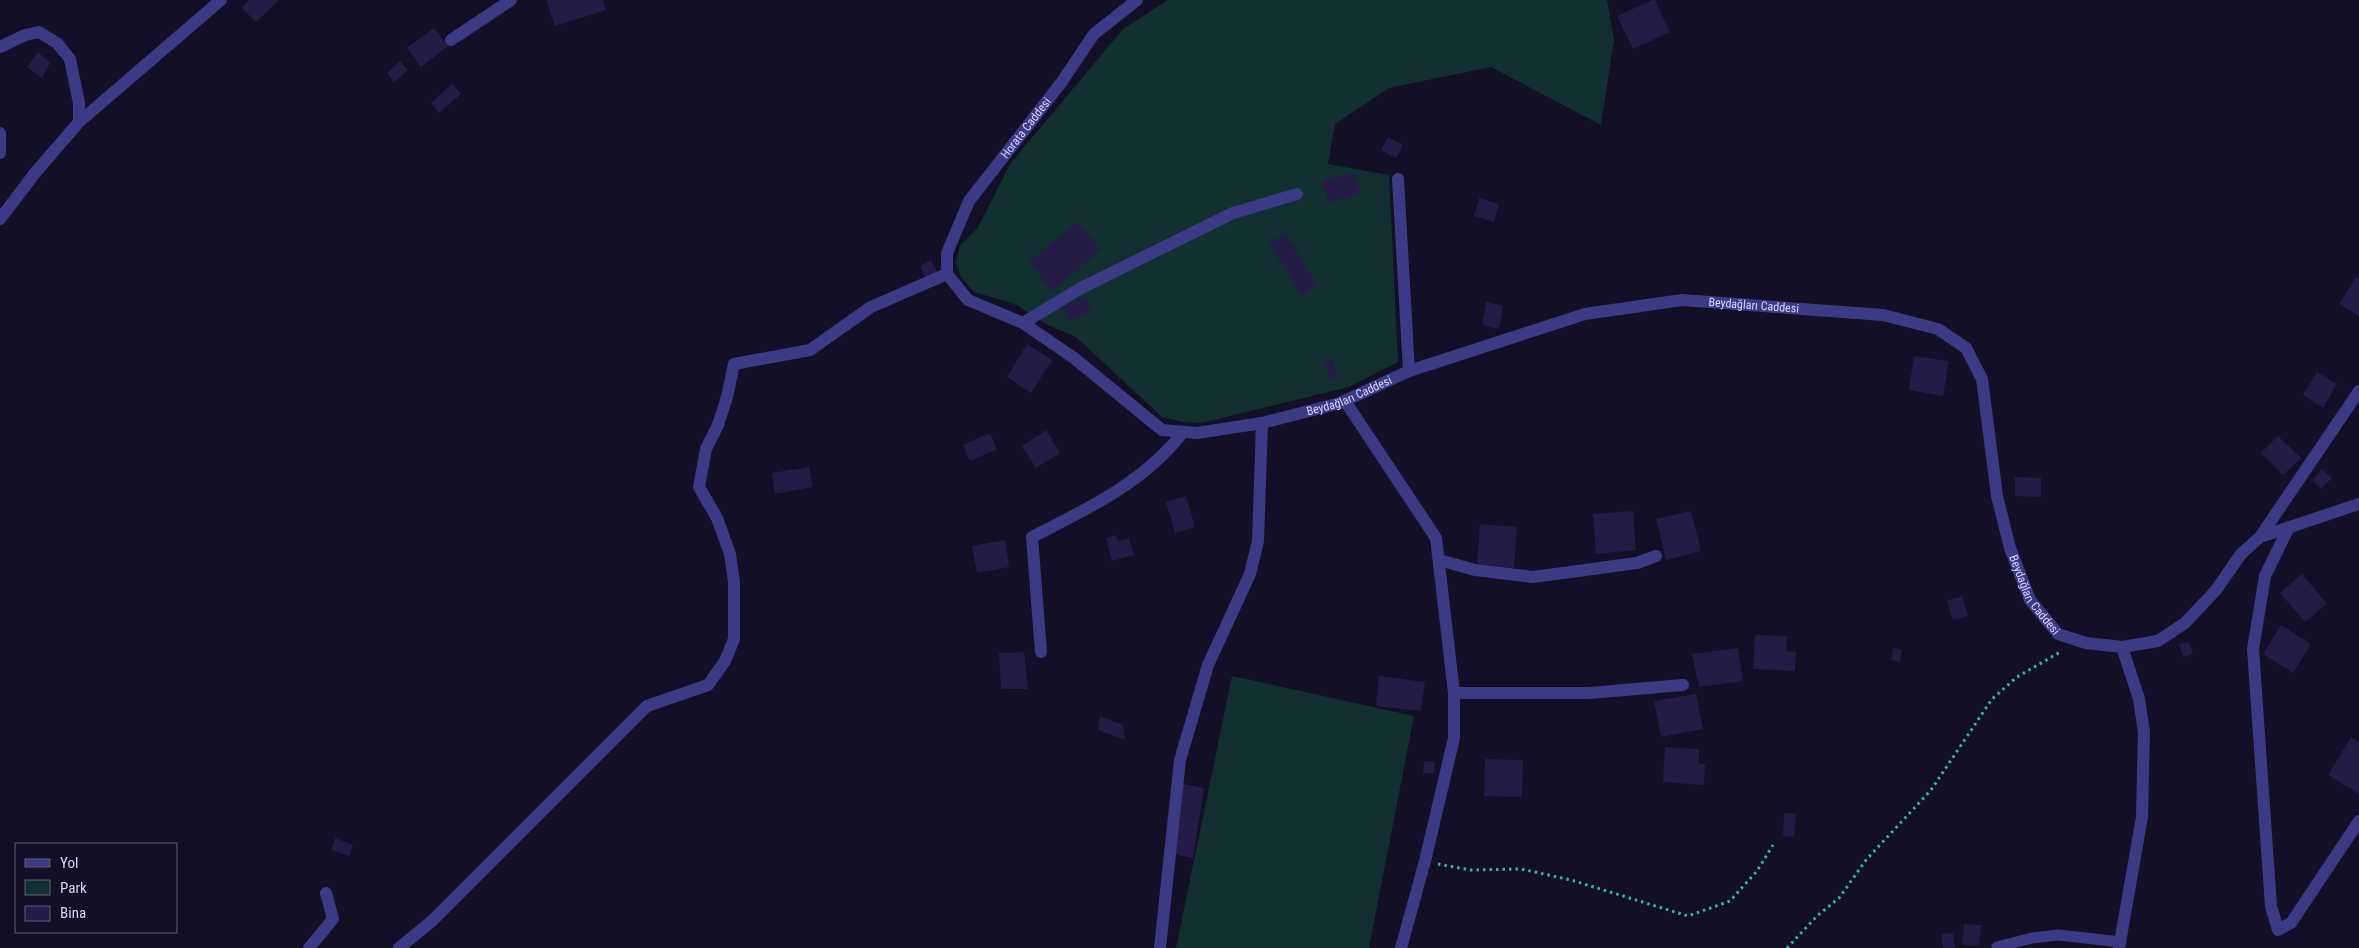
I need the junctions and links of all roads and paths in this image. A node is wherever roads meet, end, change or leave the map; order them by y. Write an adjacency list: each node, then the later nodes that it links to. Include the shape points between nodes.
1 (221, 0): 6 (street)
2 (511, 0): 4 (street)
3 (1137, 0): 12 (street, Horata Caddesi, via 1094,34 1061,83 969,201 947,254)
4 (451, 40)
5 (0, 47): 6 (street, via 39,32 57,43 70,59 79,103)
6 (79, 122): 11 (street)
7 (0, 133): 8 (street)
8 (0, 153)
9 (1398, 179): 14 (street)
10 (1297, 194): 13 (street, via 1232,213 1081,288)
11 (0, 219)
12 (947, 274): 13 (street, Beydağları Caddesi, via 968,300); 36 (street, via 871,307 810,350 734,364 728,397 706,449 700,487 717,518 730,554 734,582 734,639 725,661 708,685 647,706 432,921)
13 (1023, 323): 18 (street, Beydağları Caddesi, via 1074,358 1162,430)
14 (1409, 371): 16 (street, Beydağları Caddesi); 24 (street, Beydağları Caddesi, via 1585,314 1682,300 1883,315 1938,329 1966,348 1982,379 1997,496 2010,548 2030,600 2058,634)
15 (2359, 391): 21 (street)
16 (1345, 401): 17 (street, Beydağları Caddesi); 23 (street, via 1436,538)
17 (1262, 423): 18 (street, Beydağları Caddesi, via 1197,433); 37 (street, via 1258,541 1250,574 1208,665 1180,760)
18 (1183, 432): 26 (street, via 1167,453 1109,498 1032,537)
19 (2359, 504): 20 (street, Beydağları Caddesi)
20 (2289, 527): 21 (street, Beydağları Caddesi); 29 (street, via 2265,576 2253,649 2270,906 2278,930 2291,923)
21 (2260, 537): 25 (street, Beydağları Caddesi, via 2241,554 2216,590 2185,623 2158,642)
22 (1656, 556): 23 (street, via 1637,563 1533,577 1475,570)
23 (1439, 560): 28 (street)
24 (2071, 638): 25 (street, Beydağları Caddesi); 39 (path, via 2059,653 2017,677 1992,699 1931,790 1866,860 1839,898)
25 (2122, 647): 33 (street, via 2139,699 2144,732 2142,817)
26 (1041, 652)
27 (1683, 685): 28 (street, via 1590,693)
28 (1454, 693): 31 (street, via 1454,738)
29 (2359, 822)
30 (1773, 845): 31 (path, via 1757,871 1730,901 1688,916 1571,880 1521,869 1472,870)
31 (1425, 861): 38 (street)
32 (326, 893): 35 (street, via 333,919)
33 (2120, 945): 34 (lane, via 2058,935)
34 (1997, 947)
35 (309, 948)
36 (399, 948)
37 (1160, 948)
38 (1401, 948)
39 (1787, 948)

